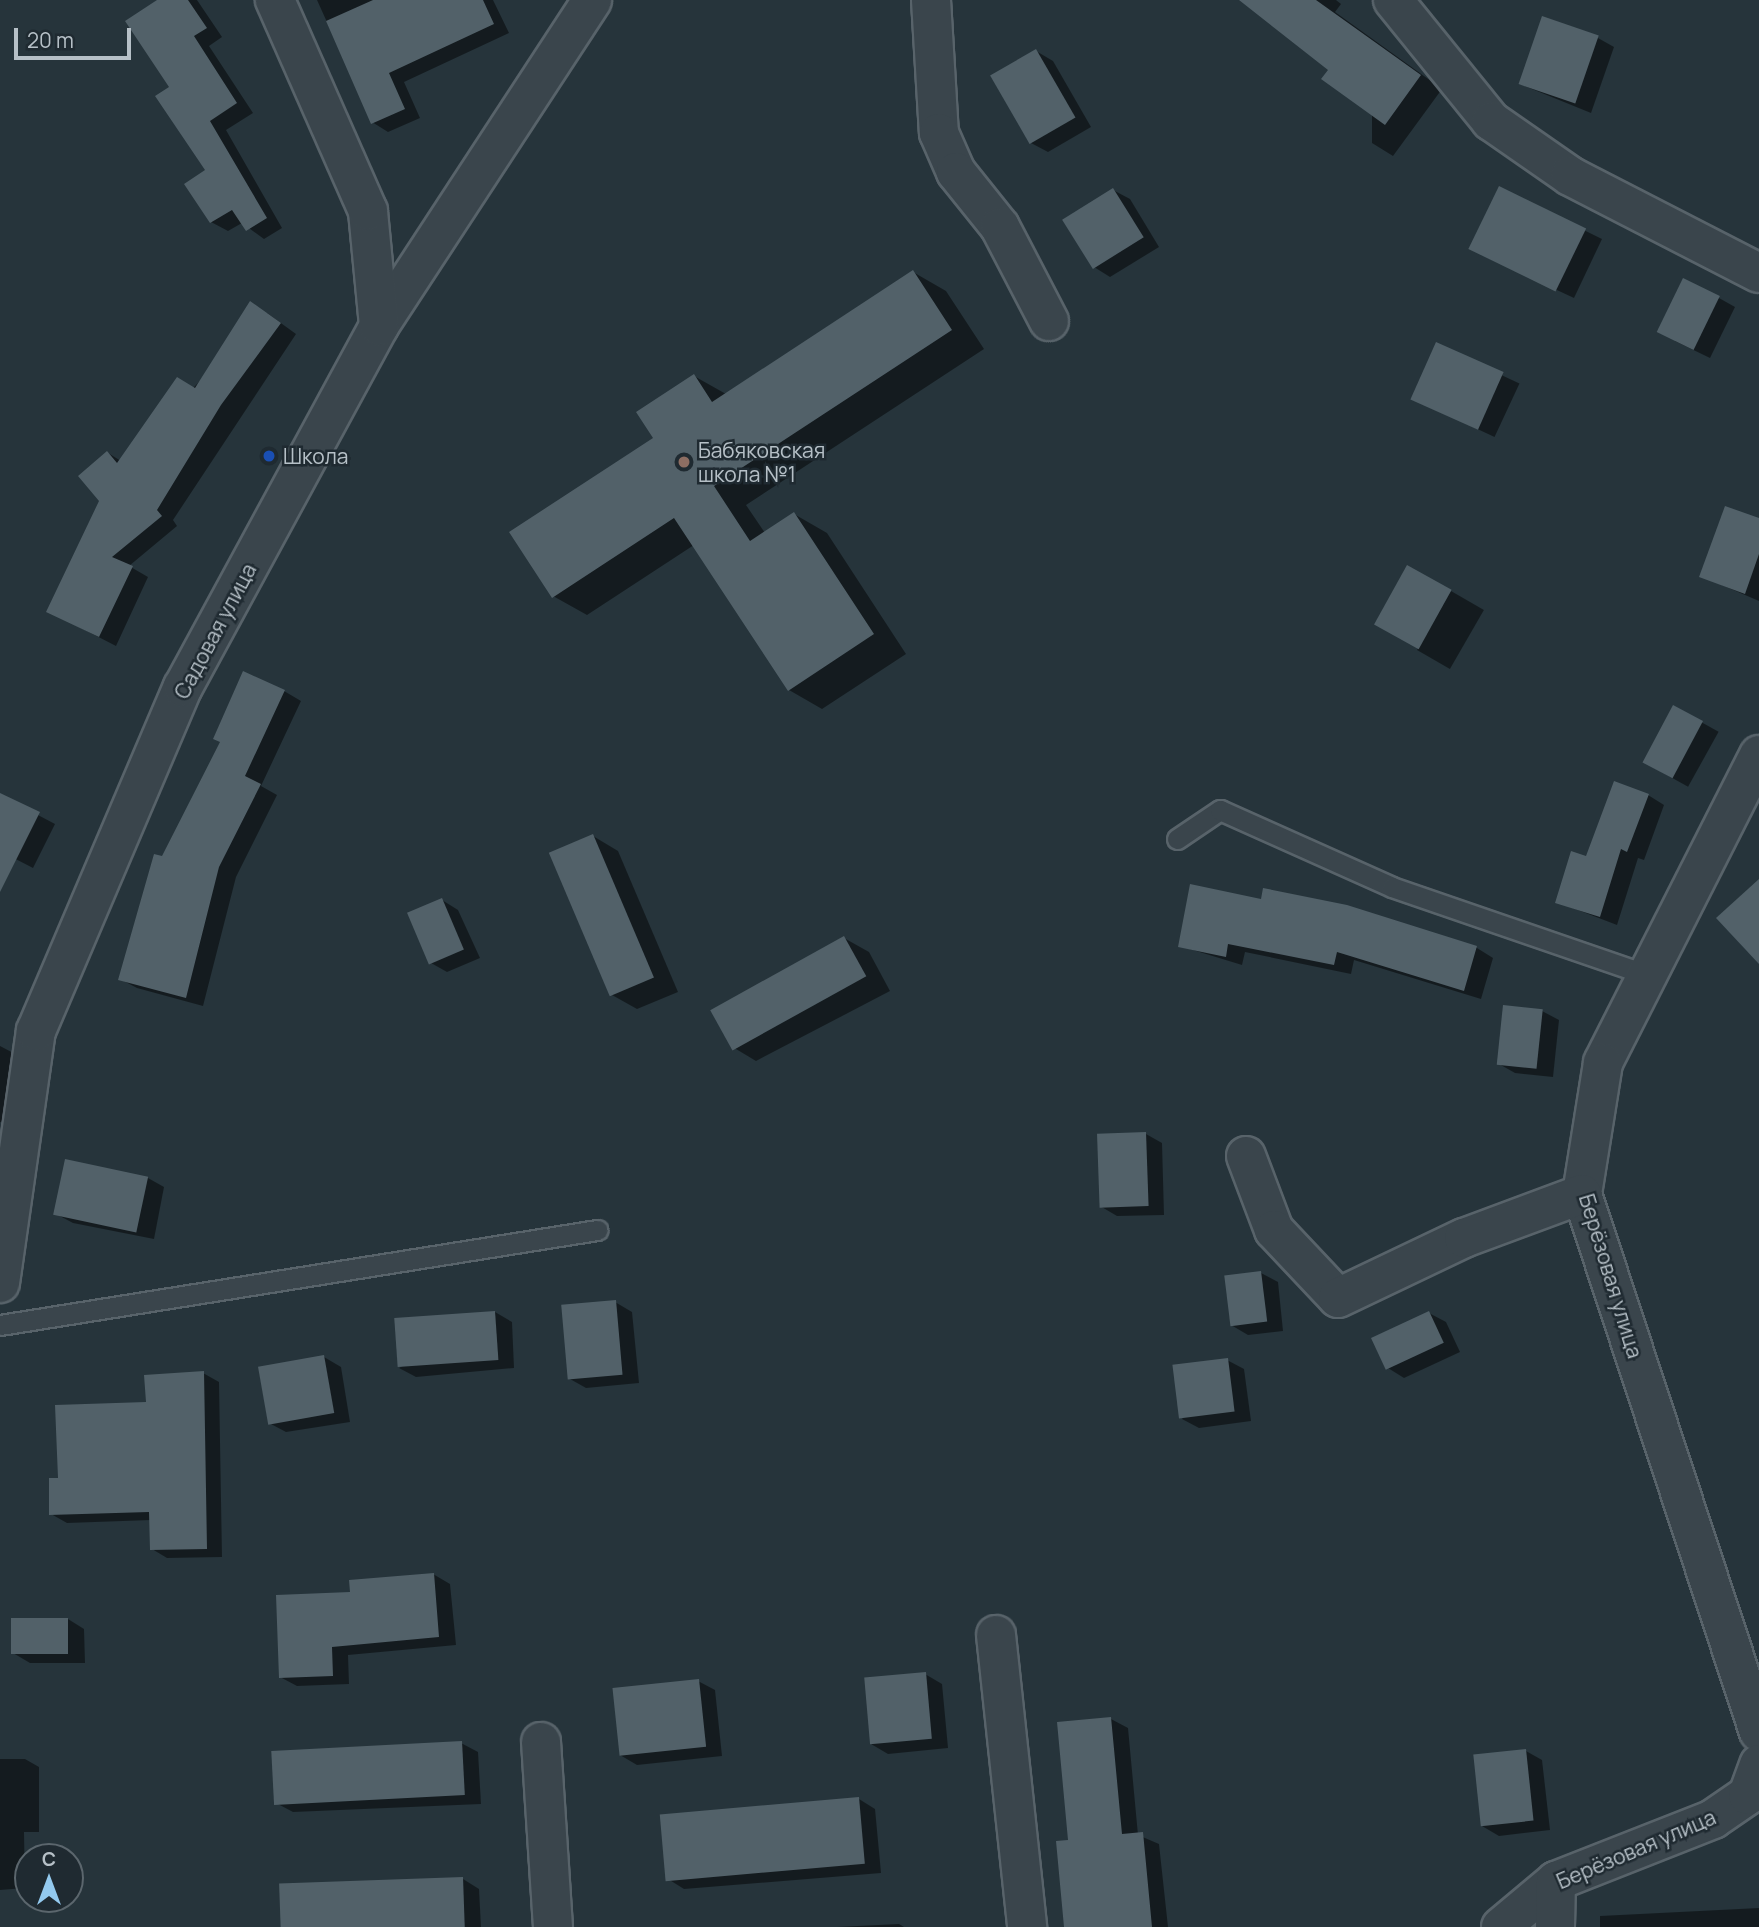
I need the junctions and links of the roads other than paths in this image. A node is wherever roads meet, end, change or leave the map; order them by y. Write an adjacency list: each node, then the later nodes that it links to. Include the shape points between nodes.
1 (275, 0): 7 (street, via 368,211)
2 (592, 0): 7 (street, Садовая улица)
3 (930, 0): 6 (street, via 939,133 956,172 1000,227)
4 (1393, 0): 5 (street, via 1491,121 1570,176)
5 (1759, 273)
6 (1049, 321)
7 (379, 326): 14 (street, Садовая улица, via 183,687 36,1031)
8 (1759, 755): 10 (street, Берёзовая улица)
9 (1177, 839): 10 (lane, via 1220,810 1392,887)
10 (1648, 975): 12 (street, Берёзовая улица, via 1604,1063)
11 (1246, 1156): 12 (street, via 1274,1230 1338,1298 1464,1238)
12 (1582, 1194): 17 (street, Берёзовая улица)
13 (597, 1230): 15 (lane)
14 (0, 1283)
15 (0, 1325)
16 (996, 1634): 22 (street)
17 (1759, 1732)
18 (541, 1742): 21 (street)
19 (1759, 1764): 20 (street, Берёзовая улица, via 1748,1795 1713,1819)
20 (1556, 1881): 23 (street, Берёзовая улица); 24 (street)
21 (553, 1927)
22 (1027, 1927)
23 (1502, 1927)
24 (1555, 1927)

